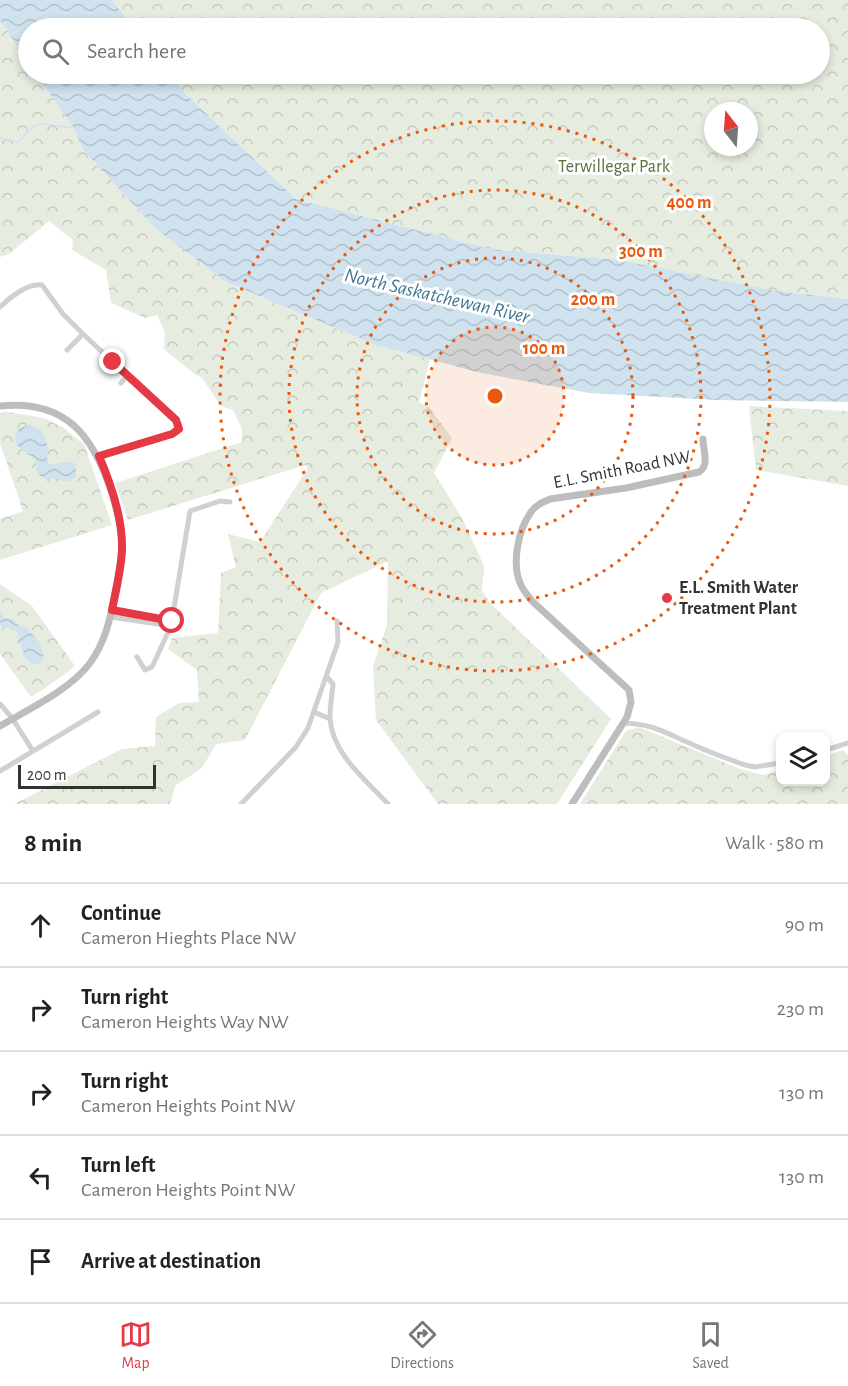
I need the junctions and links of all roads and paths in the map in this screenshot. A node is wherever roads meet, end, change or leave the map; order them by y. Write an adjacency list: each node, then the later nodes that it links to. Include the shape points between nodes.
1 (0, 307): 2 (street, via 39,284)
2 (83, 334): 3 (street); 4 (street)
3 (67, 350)
4 (127, 376): 5 (street); 8 (street, via 176,420 179,429)
5 (121, 383)
6 (0, 406): 8 (street, via 35,406 60,416 88,439)
7 (703, 439): 20 (street, E.L. Smith Road NW, via 706,464 699,472 541,502 531,512 518,547 517,572 532,601 629,690 631,704)
8 (99, 456): 10 (street, via 122,538 122,560)
9 (230, 502): 12 (street, via 220,501 189,513)
10 (111, 613): 12 (street); 18 (street, via 99,649 81,674)
11 (337, 621): 14 (street, via 338,642)
12 (172, 623): 13 (street, via 152,668 145,670)
13 (137, 657)
14 (327, 677): 17 (street); 19 (street, via 333,684)
15 (0, 704): 18 (street)
16 (98, 712): 24 (street)
17 (314, 712): 19 (street); 28 (street, via 296,747)
18 (12, 718): 21 (street); 24 (street)
19 (330, 719): 27 (street, via 346,758)
20 (623, 723): 25 (street, via 657,727 745,765); 29 (street, E.L. Smith Road NW)
21 (0, 726)
22 (848, 743): 23 (street)
23 (830, 748)
24 (33, 751): 26 (street)
25 (776, 764)
26 (0, 771)
27 (386, 803)
28 (241, 804)
29 (572, 804)

